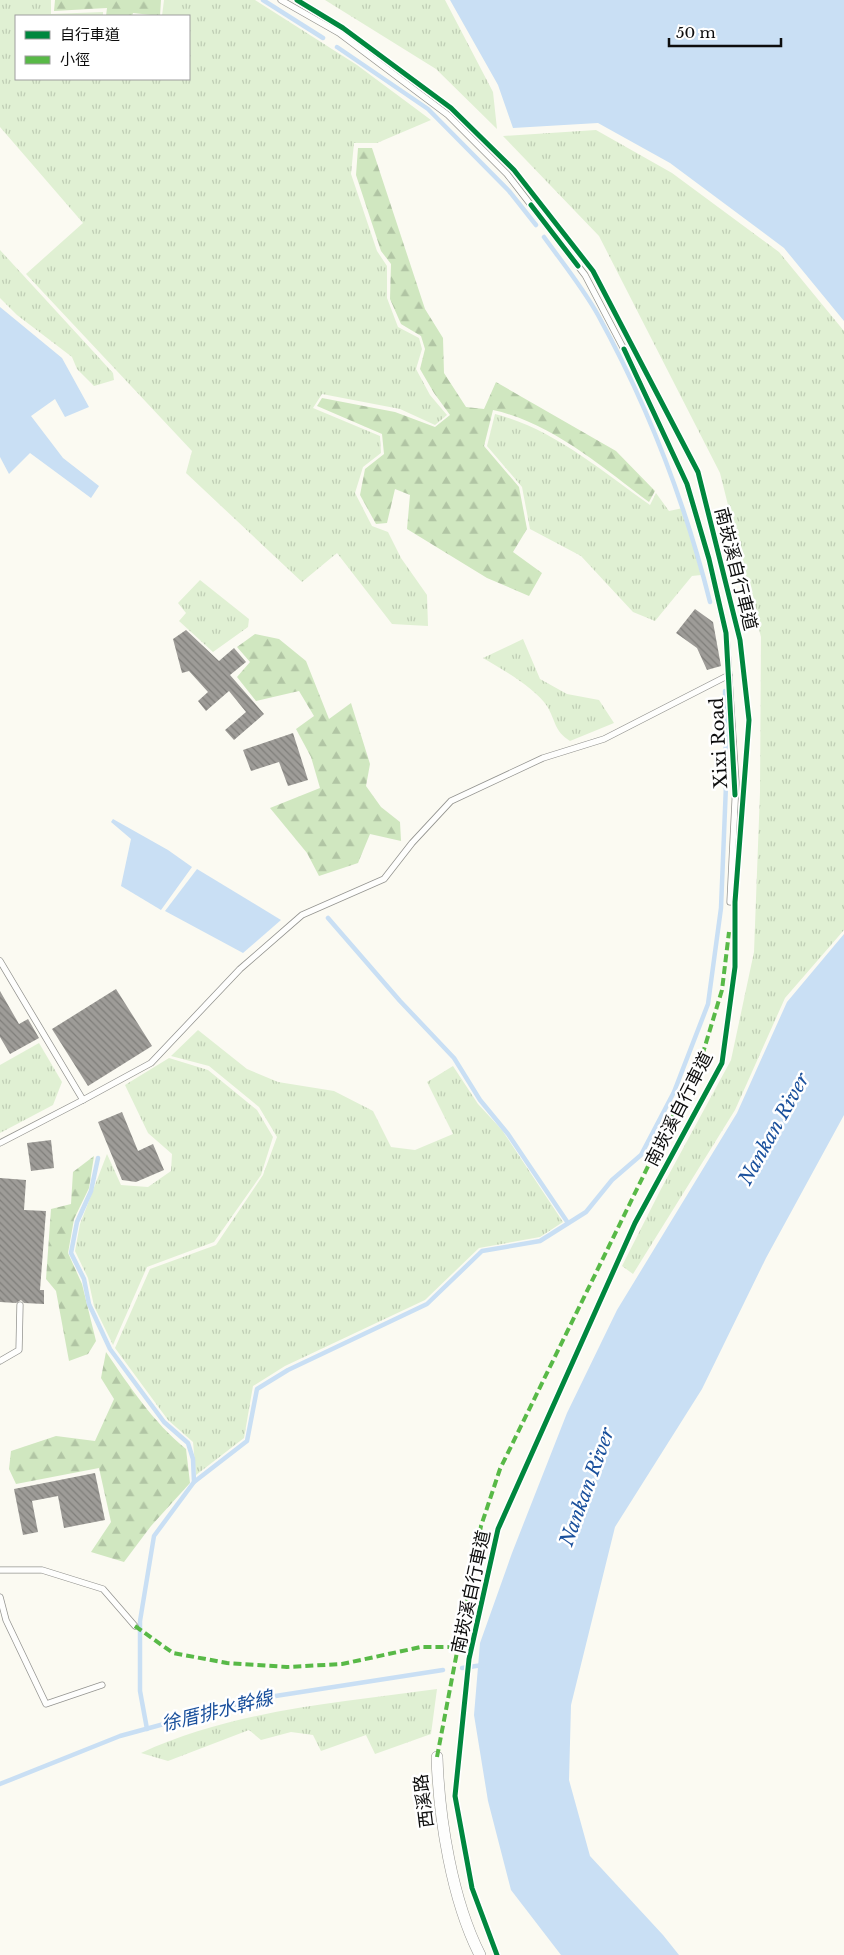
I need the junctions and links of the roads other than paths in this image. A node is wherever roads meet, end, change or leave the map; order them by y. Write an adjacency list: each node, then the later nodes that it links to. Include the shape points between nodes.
1 (281, 0): 2 (lane, Xixi Road, via 339,33 448,115 507,174 585,275 630,359 687,484 726,633)
2 (729, 675): 3 (lane, Xixi Road, via 736,782); 5 (lane, via 604,739 543,758 451,801 384,879 302,915 240,969 151,1063)
3 (730, 902)
4 (0, 961): 5 (lane)
5 (83, 1100): 6 (lane)
6 (0, 1143)
7 (20, 1305): 8 (lane, via 19,1350)
8 (0, 1361)
9 (0, 1570): 11 (lane, via 42,1570 103,1589)
10 (0, 1597): 12 (lane, via 6,1620 46,1704)
11 (135, 1626)
12 (102, 1685)
13 (437, 1757): 14 (street, 西溪路, via 438,1796 455,1883)
14 (480, 1955)

